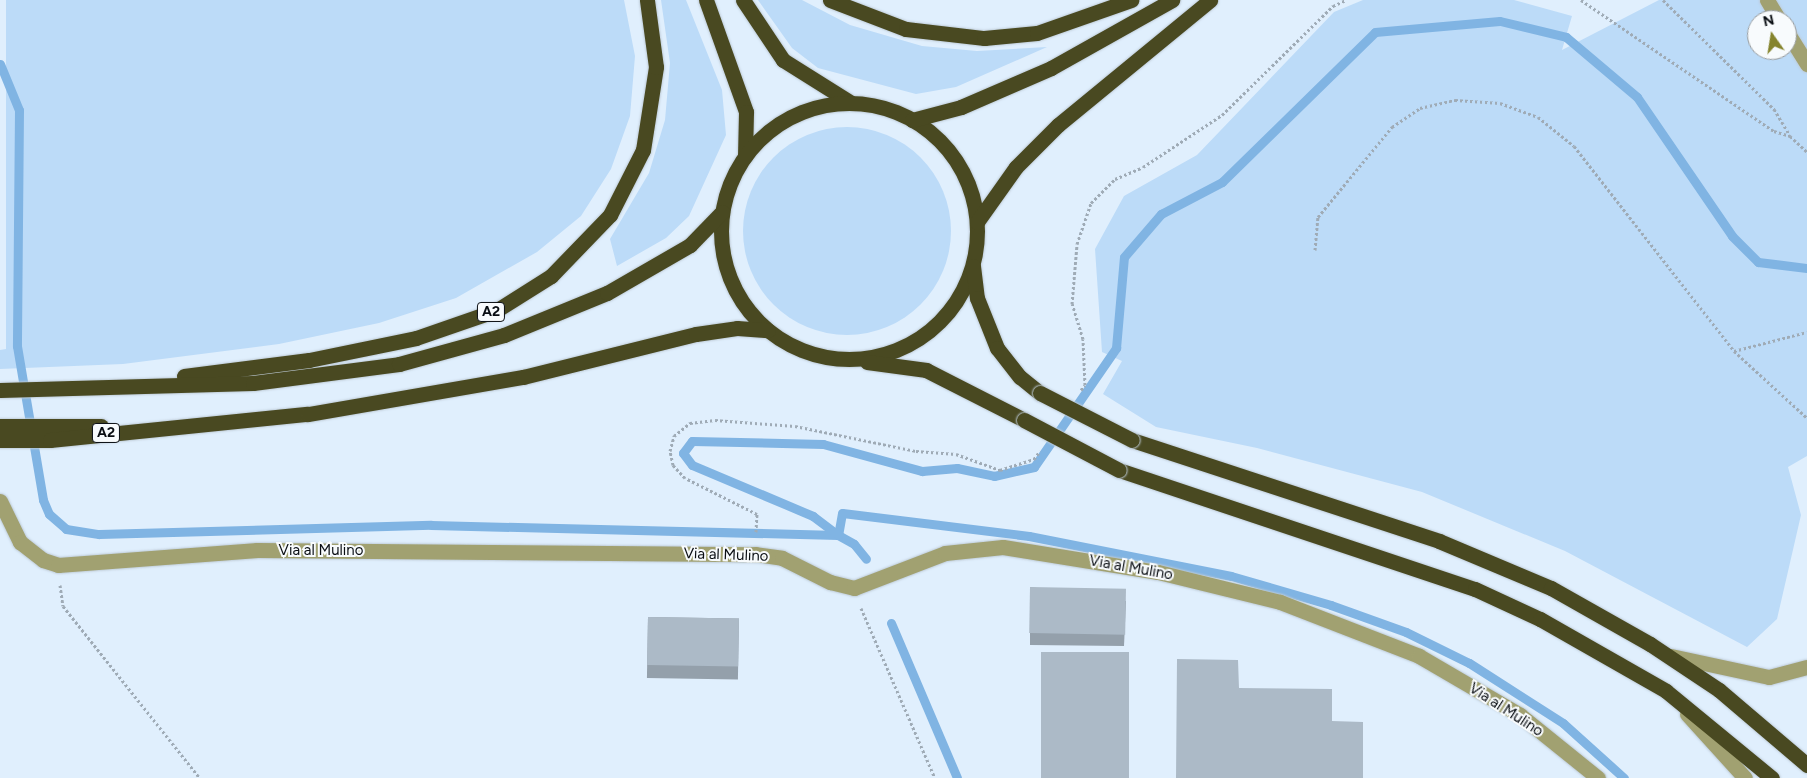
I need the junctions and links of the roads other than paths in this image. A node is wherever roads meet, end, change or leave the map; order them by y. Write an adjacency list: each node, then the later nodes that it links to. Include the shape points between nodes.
1 (647, 0): 18 (highway, A2, via 656,67 643,150 610,215 551,276 497,310 416,338 309,360)
2 (706, 0): 12 (highway, via 746,112)
3 (743, 0): 10 (highway, via 783,60)
4 (830, 0): 5 (highway, via 906,29 984,38 1038,33)
5 (1131, 0)
6 (1172, 0): 11 (highway, via 1043,72 961,107)
7 (1210, 0): 14 (highway, via 1058,125 1016,167)
8 (1797, 48): 9 (street)
9 (1807, 64)
10 (851, 103): 11 (highway, via 878,106); 12 (highway, via 829,104 792,117 771,130)
11 (912, 120): 14 (highway, via 933,134 958,164 969,186)
12 (745, 156): 13 (highway, via 728,189)
13 (722, 212): 16 (highway, via 720,238 728,275 742,301); 18 (highway, via 690,245 638,277 573,309 470,345 399,364 304,380)
14 (977, 222): 15 (highway)
15 (973, 260): 17 (highway, via 960,294 928,331 895,350); 24 (highway, bridge, via 978,298 997,348 1020,377 1040,393 1132,440 1490,561 1551,588)
16 (768, 330): 17 (highway, via 811,354); 21 (highway, via 737,328 696,334 523,377 379,403 162,427)
17 (846, 359): 26 (highway, bridge, via 926,370 1119,470 1475,589 1594,647)
18 (118, 385): 19 (highway)
19 (0, 390)
20 (0, 426): 21 (highway)
21 (50, 433): 22 (highway)
22 (0, 440)
23 (0, 501): 28 (street, Via al Mulino, via 20,542 43,560 58,565 257,550 755,554 782,558 830,582 854,588 945,553 1003,547 1158,572 1280,602 1419,656 1520,715)
24 (1670, 656): 25 (street, via 1770,676); 27 (highway, via 1719,690)
25 (1807, 667)
26 (1666, 691): 29 (street); 30 (highway)
27 (1807, 765)
28 (1598, 778)
29 (1745, 778)
30 (1772, 778)

